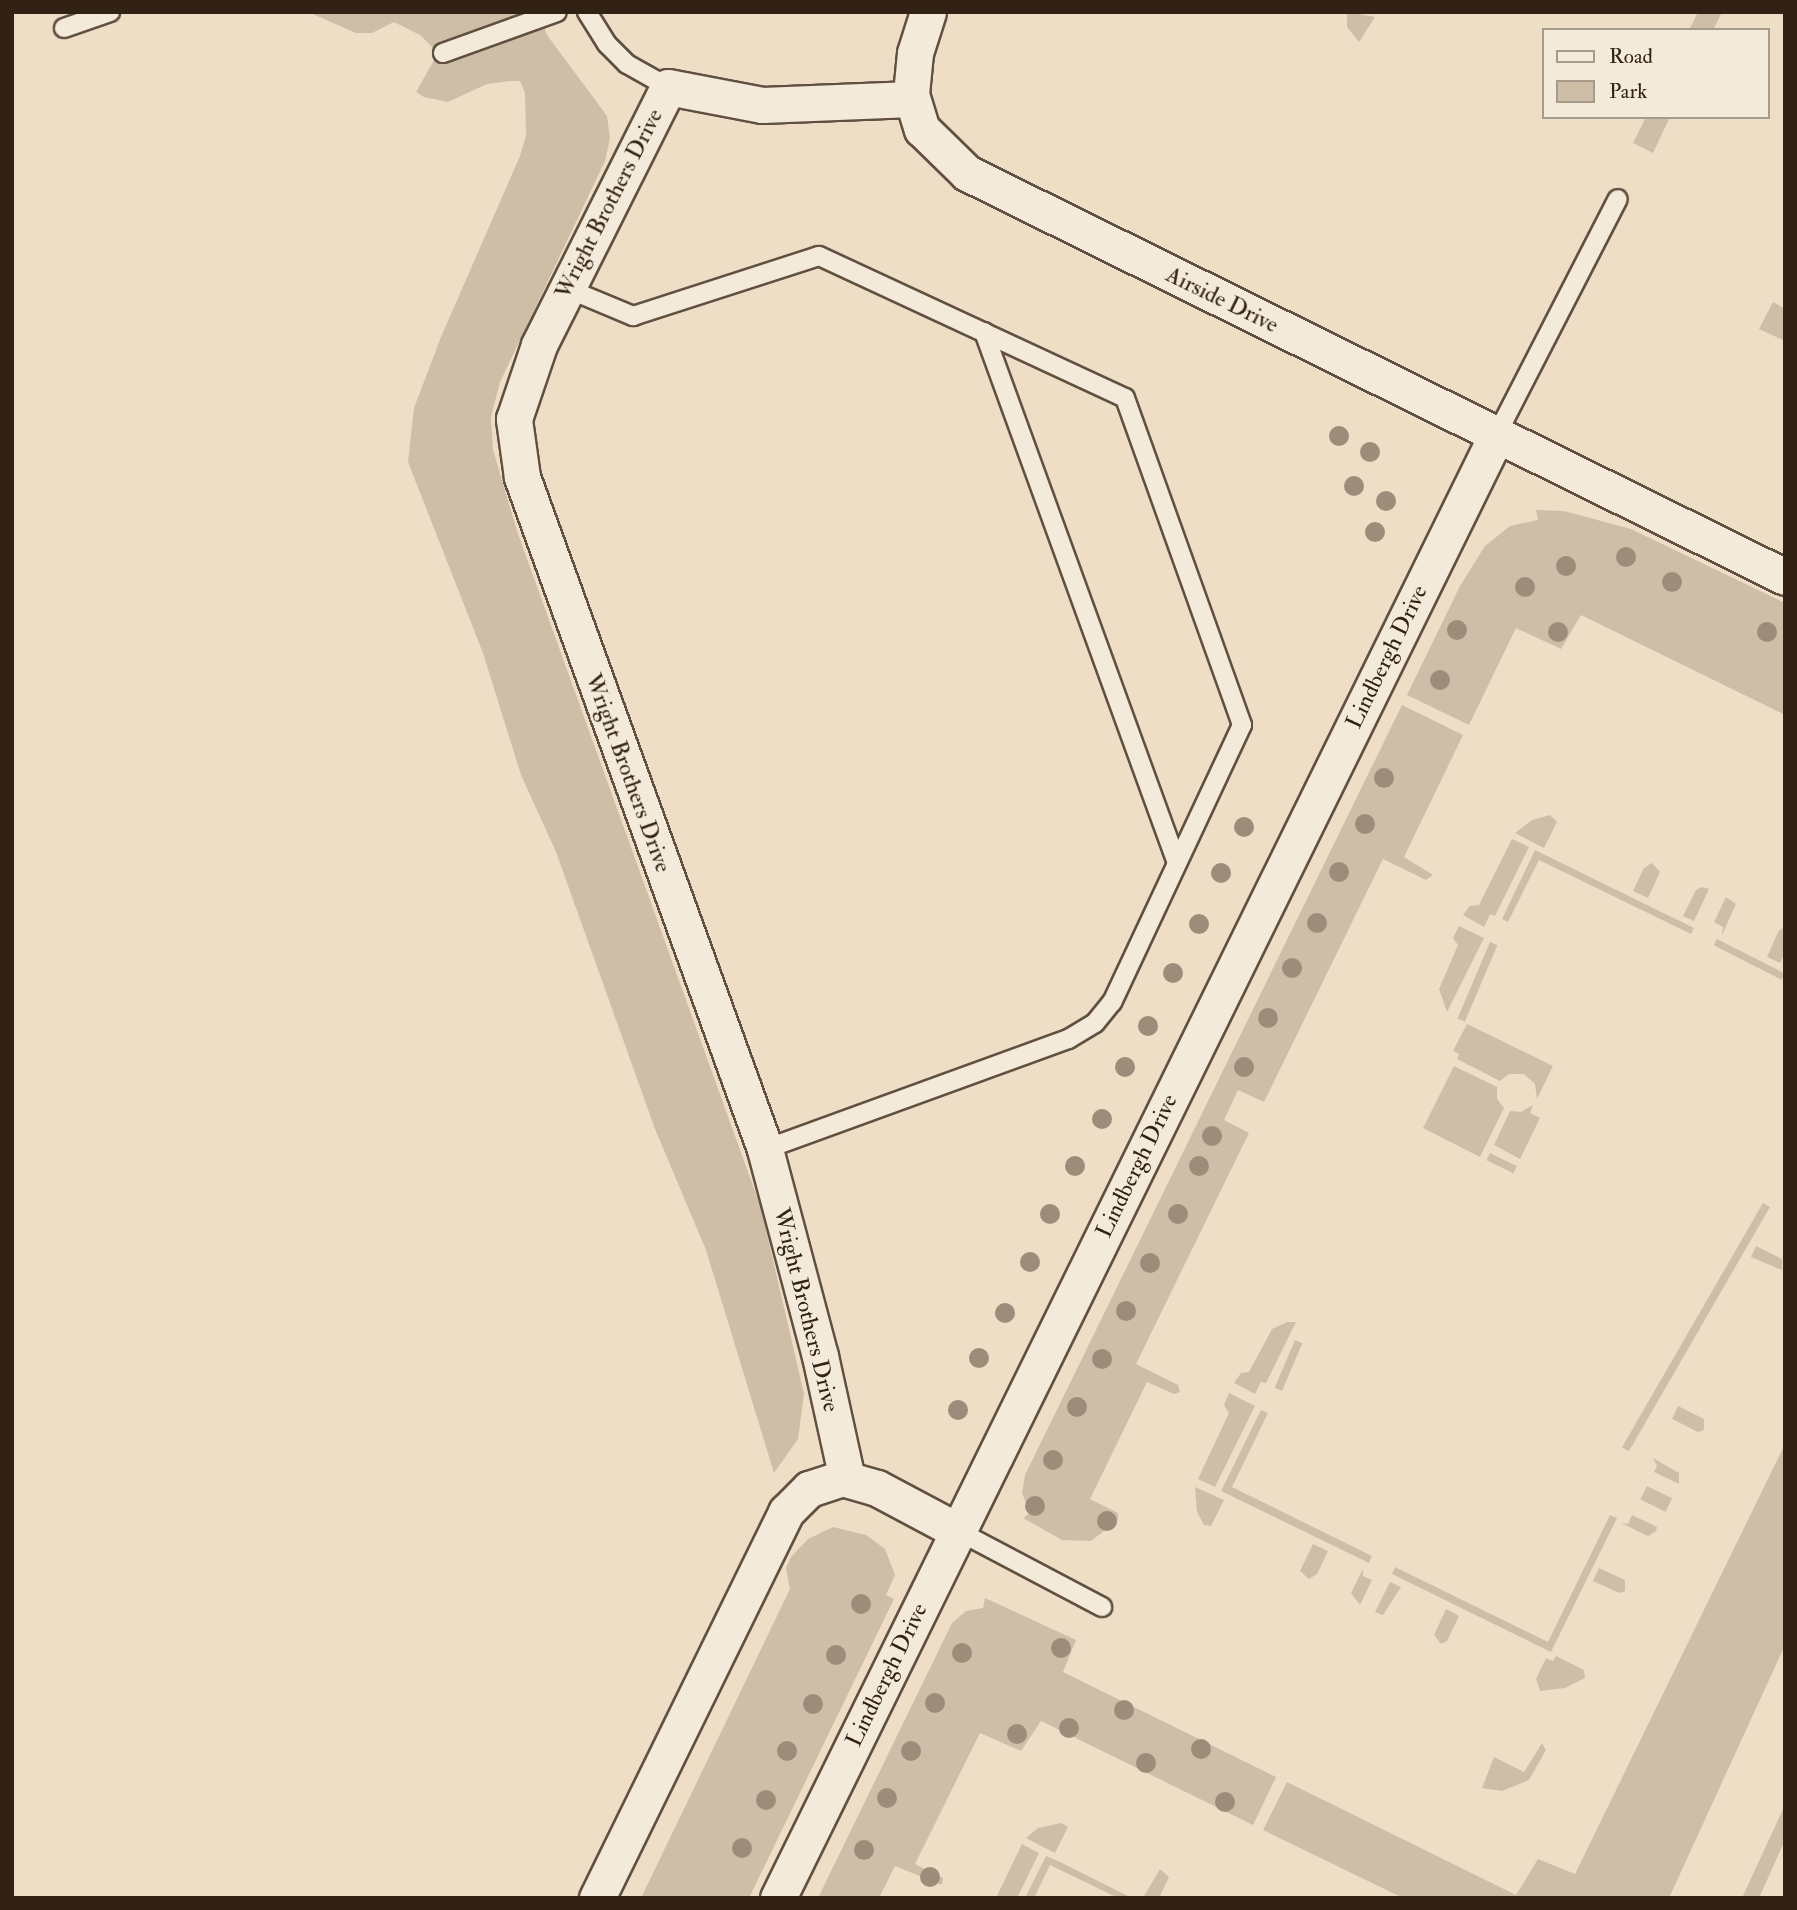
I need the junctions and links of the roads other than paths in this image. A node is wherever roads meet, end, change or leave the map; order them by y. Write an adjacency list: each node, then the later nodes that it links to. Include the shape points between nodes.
1 (110, 12): 5 (lane)
2 (556, 12): 6 (lane)
3 (587, 12): 7 (lane, via 607,44 627,64)
4 (928, 12): 8 (street, via 915,52)
5 (64, 28)
6 (443, 53)
7 (668, 87): 8 (street, via 762,105); 10 (street, Wright Brothers Drive)
8 (912, 99): 12 (street, Airside Drive, via 922,129 933,144 973,177)
9 (1619, 199): 12 (lane)
10 (566, 288): 11 (lane, via 633,316 819,256); 15 (street, Wright Brothers Drive, via 517,401 516,453)
11 (984, 332): 14 (lane); 14 (lane, via 1125,398 1242,725)
12 (1497, 434): 13 (street, Airside Drive); 17 (street, Lindbergh Drive)
13 (1785, 577)
14 (1177, 863): 15 (lane, via 1112,1002 1095,1023 1068,1038)
15 (765, 1149): 16 (street, Wright Brothers Drive)
16 (847, 1479): 17 (street, via 877,1488); 19 (street, via 809,1489 786,1512)
17 (958, 1531): 18 (lane); 20 (street, Lindbergh Drive)
18 (1102, 1607)
19 (597, 1898)
20 (778, 1898)

